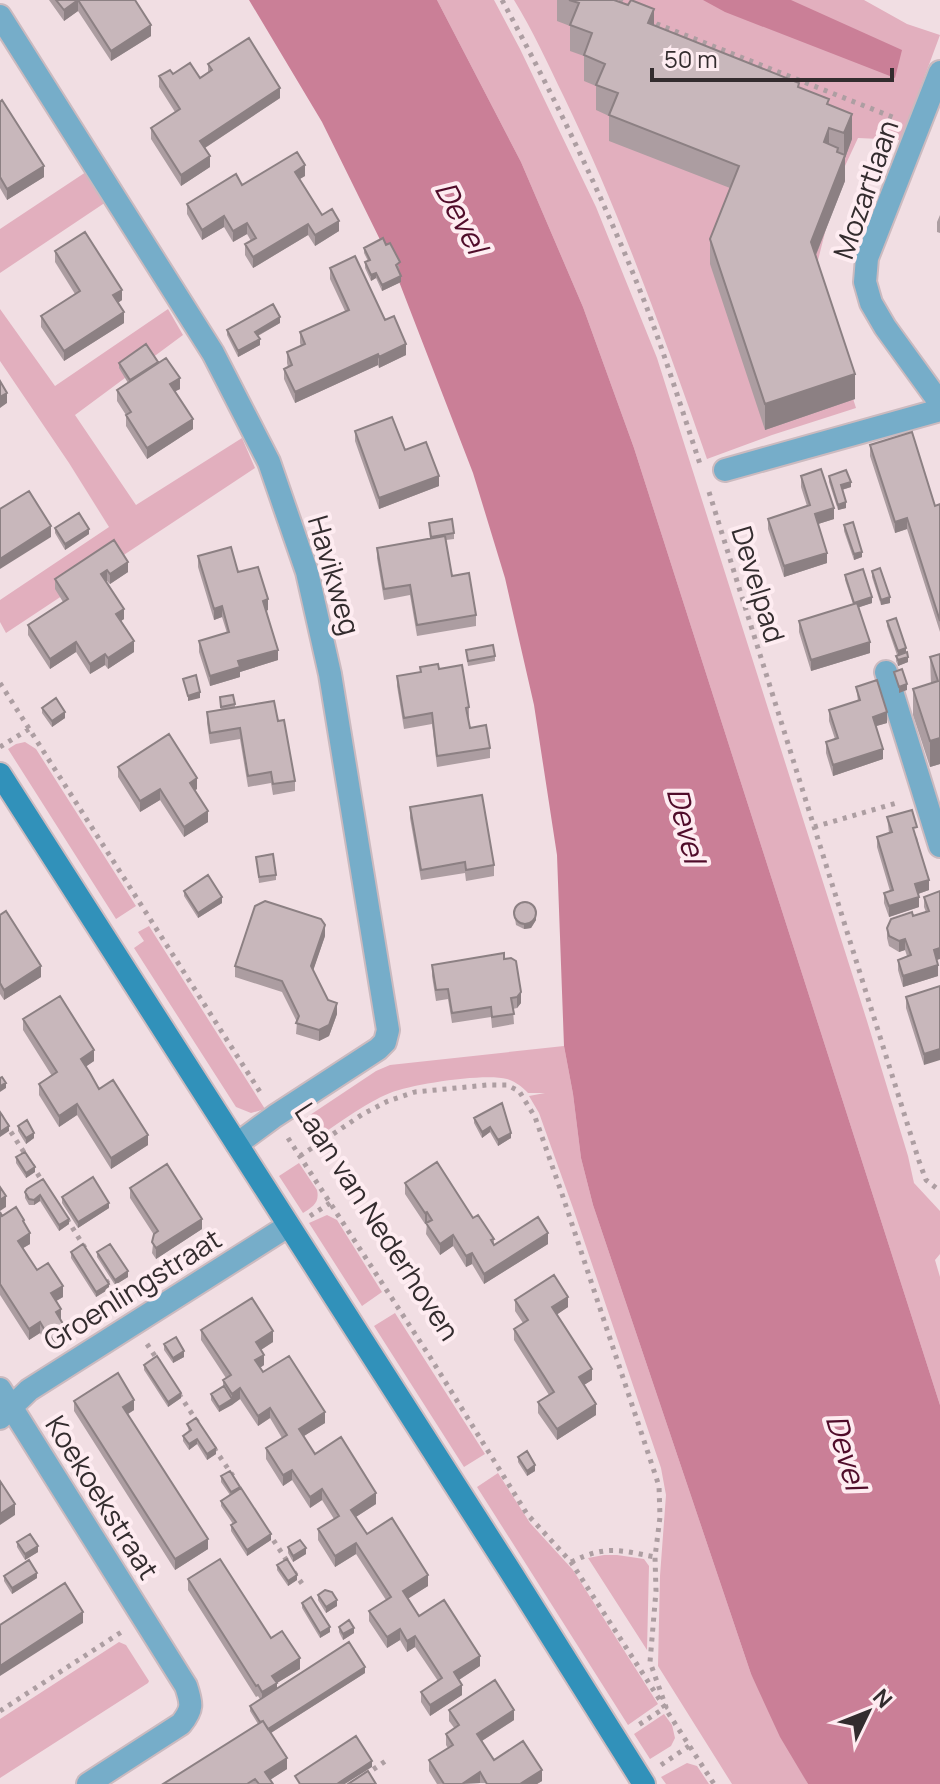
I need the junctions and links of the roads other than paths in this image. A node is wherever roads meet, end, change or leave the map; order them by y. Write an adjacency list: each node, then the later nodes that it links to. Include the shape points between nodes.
1 (0, 16): 10 (street, Havikweg, via 213,353 269,462 307,572 330,674 388,1030 378,1049)
2 (940, 72): 3 (street, Mozartlaan, via 867,258 865,282 885,327)
3 (940, 403)
4 (940, 410): 5 (street)
5 (715, 474)
6 (886, 672): 8 (street)
7 (0, 774): 10 (main road)
8 (936, 818): 9 (street)
9 (940, 846)
10 (237, 1144): 11 (main road)
11 (288, 1226): 12 (street, Groenlingstraat); 13 (main road)
12 (4, 1405): 14 (street, Koekoekstraat, via 144,1618 192,1702 181,1724)
13 (639, 1782)
14 (88, 1784)

